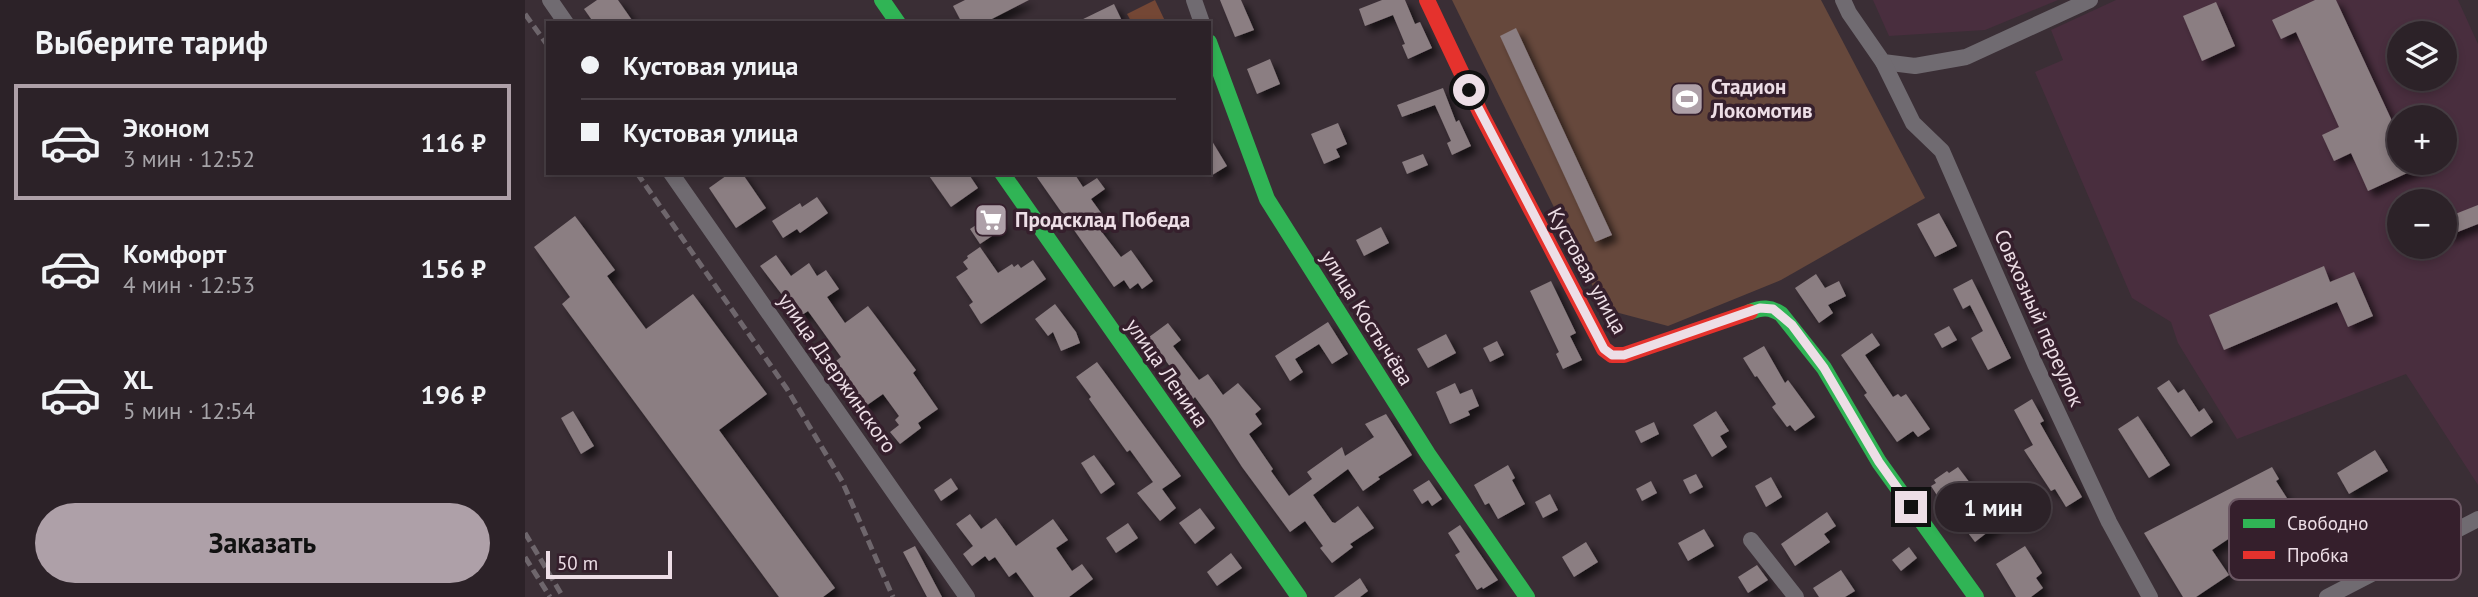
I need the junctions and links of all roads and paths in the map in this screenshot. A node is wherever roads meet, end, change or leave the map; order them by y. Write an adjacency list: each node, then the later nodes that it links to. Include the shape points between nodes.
1 (550, 0): 7 (street)
2 (882, 0): 8 (street)
3 (1193, 0): 9 (street)
4 (1426, 0): 22 (street, Кустовая улица, via 1604,349 1624,355 1760,308 1781,314 1824,368 1879,462)
5 (1843, 0): 11 (street, Совхозный переулок)
6 (2090, 0): 11 (street, via 1966,57 1915,66)
7 (565, 21)
8 (897, 21)
9 (1201, 21)
10 (1211, 48): 20 (street, улица Костычёва, via 1267,199 1428,454)
11 (1883, 62): 23 (street, Совхозный переулок, via 1913,123 1942,151 2035,364 2109,522)
12 (672, 175): 18 (street, улица Дзержинского)
13 (1003, 175): 19 (street, улица Ленина)
14 (2478, 519): 15 (street)
15 (2461, 528)
16 (1751, 540): 21 (street)
17 (2360, 580): 24 (street)
18 (967, 597)
19 (1299, 597)
20 (1527, 597)
21 (1796, 597)
22 (1976, 597)
23 (2150, 597)
24 (2327, 597)

